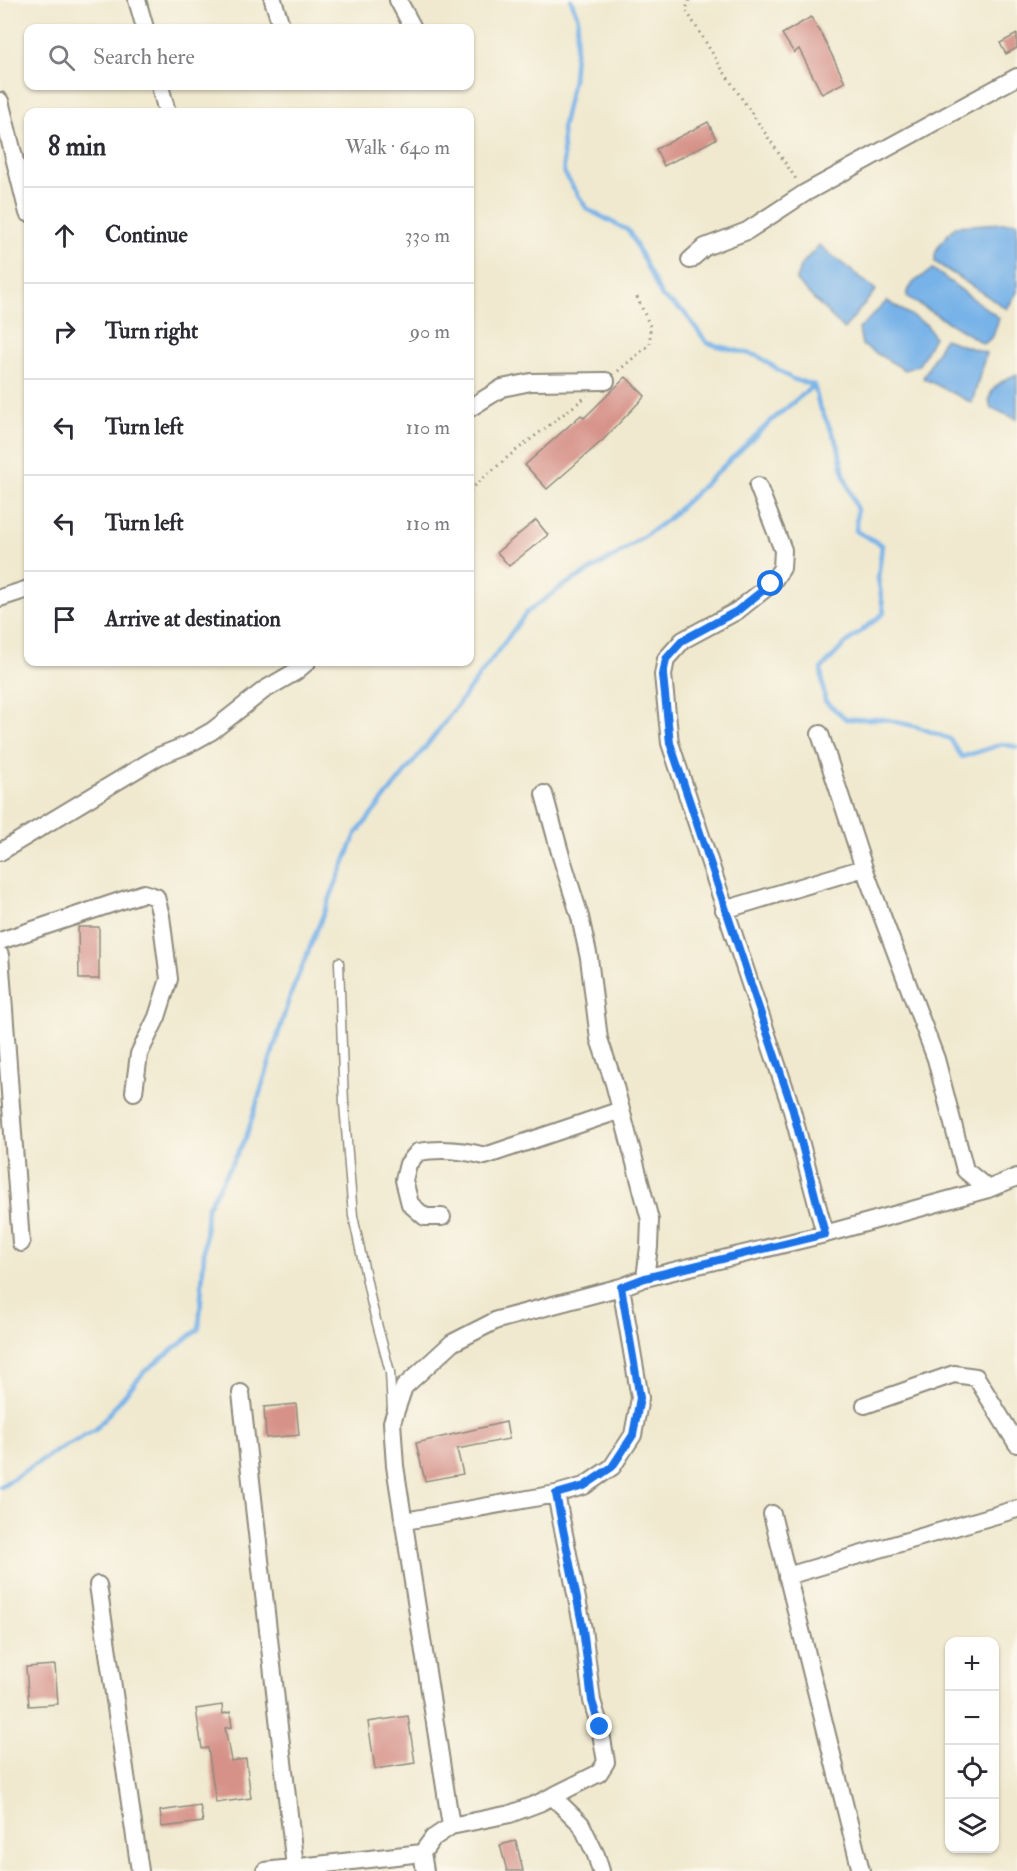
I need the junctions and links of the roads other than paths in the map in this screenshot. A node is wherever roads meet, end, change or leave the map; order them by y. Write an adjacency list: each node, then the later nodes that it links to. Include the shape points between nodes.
1 (137, 0): 4 (street)
2 (273, 0): 5 (street)
3 (398, 0): 6 (street)
4 (144, 24)
5 (281, 24)
6 (411, 24)
7 (1017, 77): 12 (street, via 805,193 747,231 705,246)
8 (161, 90): 10 (street)
9 (0, 101): 11 (street)
10 (166, 108)
11 (24, 197)
12 (690, 260)
13 (606, 381): 14 (street, via 531,382 502,388)
14 (474, 406)
15 (758, 486): 23 (street, via 783,550 782,568 771,584 737,611 683,640 666,659 663,675 670,743)
16 (24, 590): 17 (street)
17 (0, 598)
18 (302, 666): 21 (street, via 254,697 212,731 159,756)
19 (820, 734): 22 (street)
20 (544, 794): 28 (street, via 580,916 599,1039)
21 (0, 852)
22 (864, 868): 23 (street); 29 (street, via 936,1059)
23 (724, 910): 34 (street, via 792,1107)
24 (0, 941): 27 (street, via 144,893 156,897 169,979 157,1017 138,1054)
25 (0, 955): 35 (street)
26 (339, 962): 40 (lane, via 353,1216 390,1372)
27 (134, 1092)
28 (621, 1110): 33 (street, via 485,1156 436,1149 418,1152 408,1164 404,1180 410,1204 425,1217); 36 (street, via 650,1220)
29 (965, 1170): 31 (street); 32 (street)
30 (1017, 1177): 31 (street)
31 (987, 1189): 32 (street)
32 (955, 1198): 34 (street)
33 (442, 1217)
34 (825, 1234): 36 (street)
35 (21, 1243)
36 (645, 1278): 37 (street)
37 (621, 1287): 40 (street, via 497,1320 452,1343 404,1387); 42 (street, via 640,1398 633,1435 612,1467 584,1486)
38 (241, 1393): 51 (street)
39 (865, 1405): 41 (street, via 954,1374 975,1377)
40 (392, 1422): 45 (street)
41 (1017, 1444)
42 (556, 1494): 45 (street); 48 (street, via 583,1629 590,1694 606,1762 599,1773)
43 (1017, 1509): 46 (street)
44 (772, 1514): 46 (street)
45 (405, 1521): 49 (street)
46 (787, 1576): 56 (street)
47 (98, 1586): 52 (street)
48 (552, 1796): 49 (street, via 510,1814); 55 (street, via 581,1824)
49 (451, 1826): 50 (street, via 433,1838)
50 (422, 1853): 51 (street); 54 (street)
51 (295, 1867): 53 (street)
52 (140, 1871)
53 (265, 1871)
54 (425, 1871)
55 (600, 1871)
56 (861, 1871)

